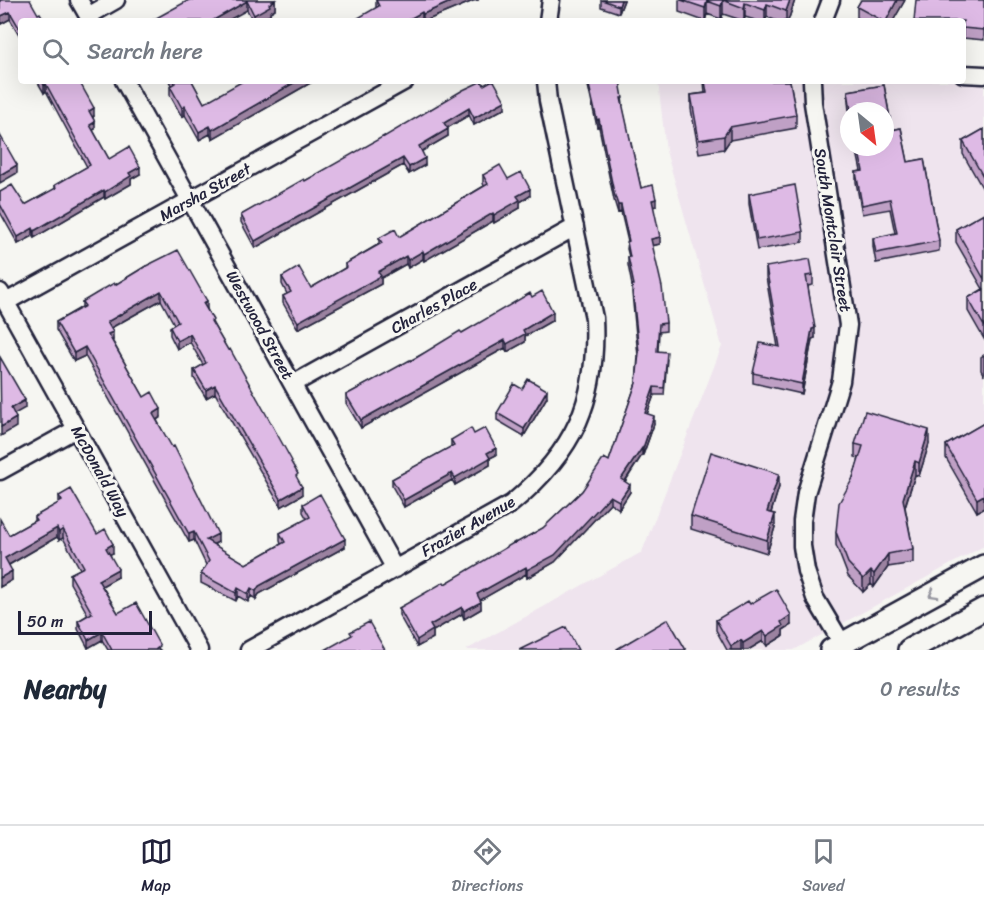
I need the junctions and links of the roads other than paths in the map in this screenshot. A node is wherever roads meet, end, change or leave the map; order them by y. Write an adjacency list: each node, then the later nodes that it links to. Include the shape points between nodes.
1 (79, 0): 5 (street)
2 (116, 0): 5 (street)
3 (551, 0): 6 (street)
4 (831, 0): 7 (street)
5 (89, 18)
6 (548, 18)
7 (824, 18)
8 (966, 74): 9 (street)
9 (984, 75)
10 (126, 84): 14 (street, Westwood Street)
11 (400, 84): 14 (street, Marsha Street)
12 (546, 84): 15 (street, Frazier Avenue)
13 (813, 84): 23 (street, South Montclair Street, via 849,325 841,381 806,493 802,546 815,598)
14 (190, 200): 16 (street, Marsha Street); 17 (street, Westwood Street)
15 (575, 227): 17 (street, Charles Place); 21 (street, Frazier Avenue, via 594,318 595,348 592,378 572,436 535,484 511,504)
16 (3, 297): 18 (street, McDonald Way)
17 (293, 384): 21 (street, Westwood Street)
18 (76, 429): 19 (street); 24 (street, McDonald Way)
19 (0, 471)
20 (984, 566): 23 (main road, one-way to 23)
21 (395, 569): 25 (street, Frazier Avenue)
22 (984, 609): 26 (main road)
23 (840, 648)
24 (199, 650)
25 (249, 650)
26 (909, 650)

